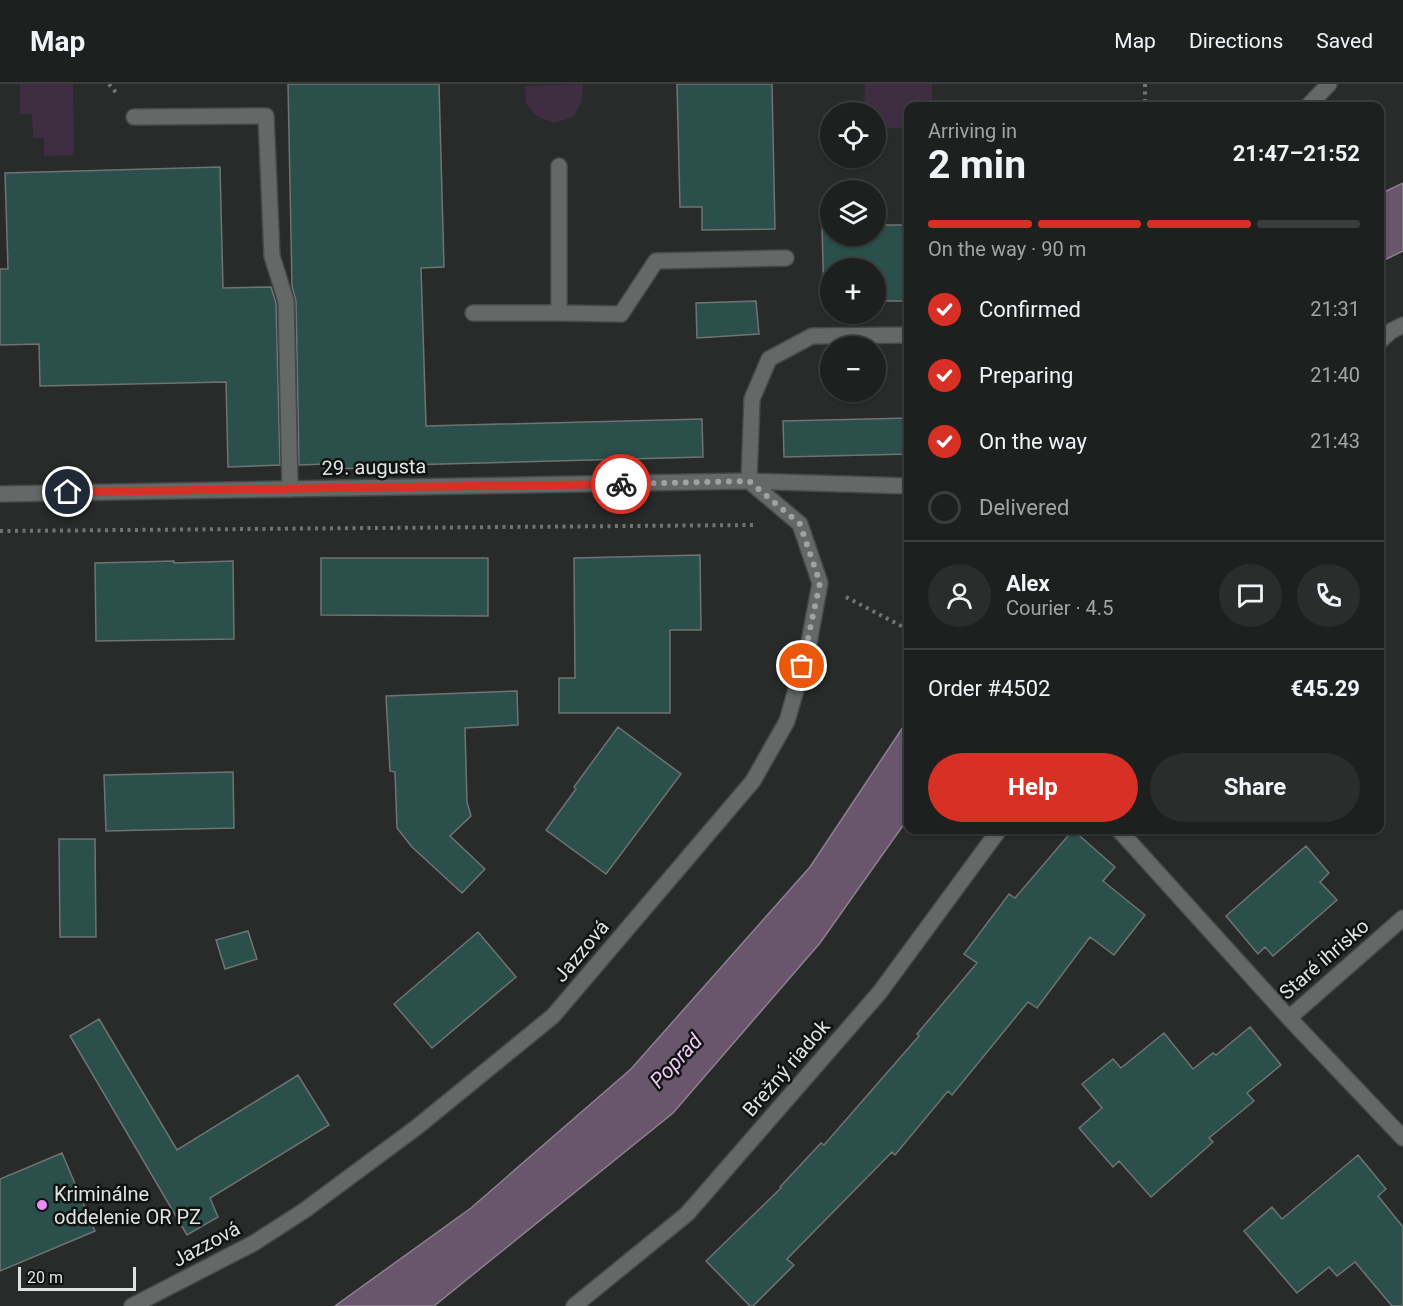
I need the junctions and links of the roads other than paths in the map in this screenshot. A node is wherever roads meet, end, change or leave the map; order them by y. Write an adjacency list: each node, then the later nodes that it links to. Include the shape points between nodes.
1 (1329, 84): 2 (street)
2 (1312, 102)
3 (134, 117): 13 (street, via 266,116 272,256 286,301)
4 (559, 166): 7 (street)
5 (786, 258): 7 (street, via 656,261 621,314)
6 (473, 313): 7 (street)
7 (559, 313)
8 (1403, 325): 10 (street)
9 (904, 335): 11 (street, via 812,336 769,359 752,399)
10 (1384, 337)
11 (749, 481): 12 (street, 29. augusta); 13 (street, 29. augusta); 20 (street, Jazzová, via 800,524 820,583 808,648 787,721 753,781 553,1016 417,1127 305,1210 254,1243)
12 (904, 486)
13 (290, 489): 14 (street, 29. augusta)
14 (0, 494)
15 (996, 834): 21 (street, Brežný riadok, via 880,992 687,1214)
16 (1123, 834): 18 (street)
17 (1403, 918): 18 (street, Staré ihrisko)
18 (1289, 1018): 19 (street, Staré ihrisko)
19 (1403, 1138)
20 (132, 1306)
21 (574, 1306)

